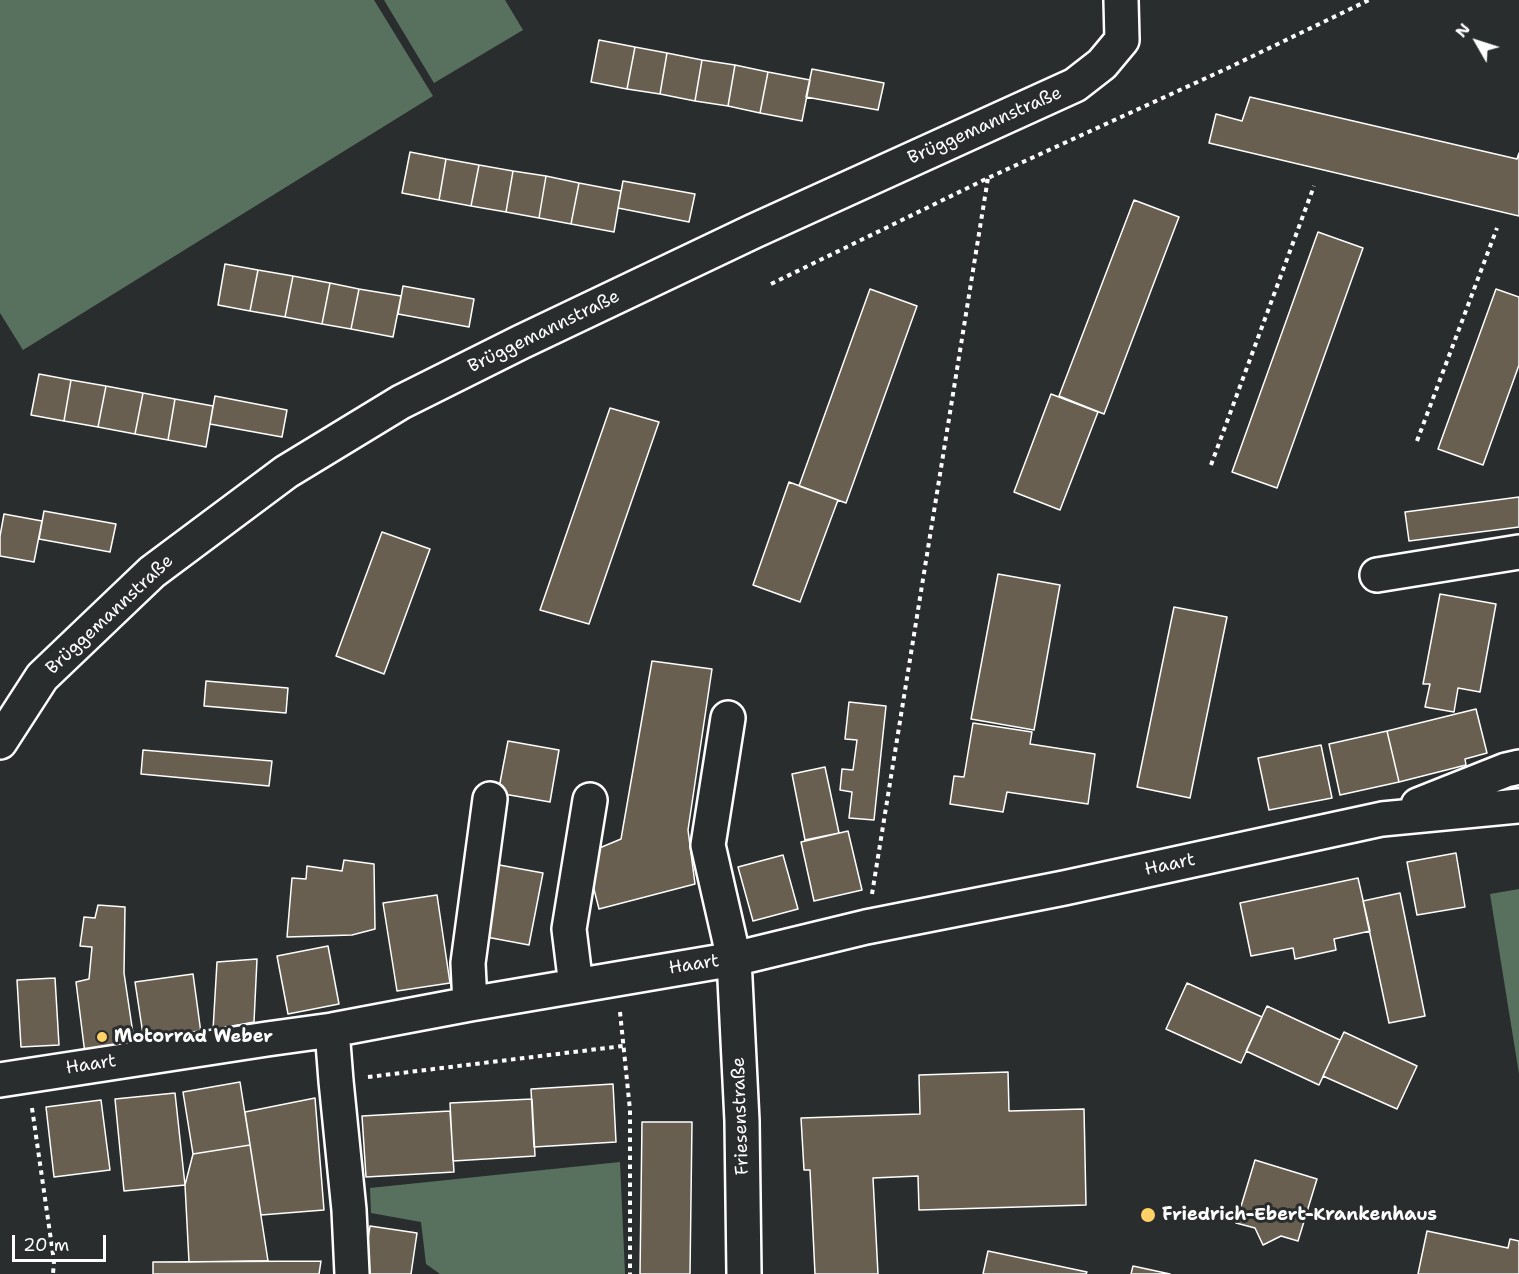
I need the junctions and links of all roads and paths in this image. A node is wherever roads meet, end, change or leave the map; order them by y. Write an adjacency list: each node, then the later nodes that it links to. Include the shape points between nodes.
1 (1121, 0): 12 (street, Brüggemannstraße, via 1122,40 1102,64 1075,85 521,342 401,402 286,472 152,572 42,677)
2 (1369, 0): 3 (path)
3 (988, 178): 6 (path); 18 (path)
4 (1314, 186): 8 (path)
5 (1497, 228): 7 (path)
6 (771, 284)
7 (1417, 441)
8 (1211, 465)
9 (1519, 552): 10 (street)
10 (1377, 575)
11 (728, 718): 19 (street, Friesenstraße, via 708,845)
12 (0, 742)
13 (1519, 767): 17 (street, Haart)
14 (490, 799): 22 (street, via 468,963)
15 (590, 800): 21 (street, via 568,929)
16 (1519, 806): 17 (street, Haart)
17 (1382, 819): 18 (street, Haart)
18 (866, 927): 19 (street, Haart)
19 (734, 959): 20 (street, Haart); 30 (street, Friesenstraße)
20 (618, 978): 21 (street, Haart); 24 (path)
21 (576, 986): 22 (street, Haart)
22 (470, 1004): 23 (street, Haart)
23 (332, 1030): 25 (street, Haart); 26 (street)
24 (623, 1046): 26 (path); 29 (path, via 630,1110)
25 (14, 1077): 27 (path, via 54,1261)
26 (336, 1082): 28 (street)
27 (53, 1274)
28 (352, 1274)
29 (630, 1274)
30 (744, 1274)

